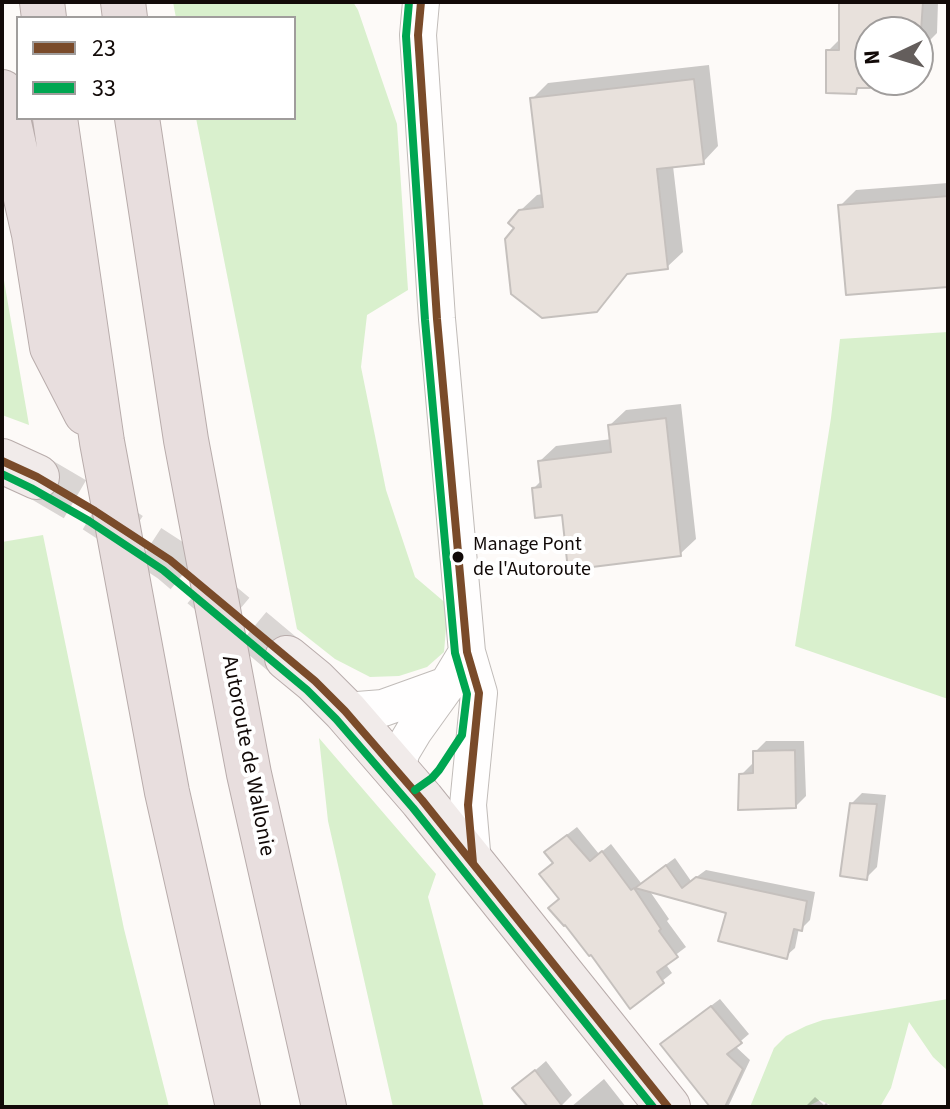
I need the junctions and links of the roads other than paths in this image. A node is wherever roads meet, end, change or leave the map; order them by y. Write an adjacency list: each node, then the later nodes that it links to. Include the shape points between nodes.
1 (405, 2): 2 (street)
2 (420, 19): 7 (street, via 437,319)
3 (2, 92): 6 (highway, via 34,234 52,347)
4 (55, 120): 6 (highway)
5 (137, 120): 15 (highway, Autoroute de Wallonie, via 186,440 246,759)
6 (102, 442): 14 (highway, via 167,792)
7 (467, 652): 9 (street); 11 (street, via 479,693)
8 (287, 658): 10 (main road)
9 (447, 685): 10 (street, via 383,708); 12 (street, via 402,751)
10 (345, 711): 12 (main road)
11 (474, 739): 12 (street, via 440,787); 13 (street, via 468,805)
12 (409, 785): 13 (main road)
13 (473, 863): 16 (main road)
14 (238, 1107)
15 (324, 1107)
16 (668, 1107)

